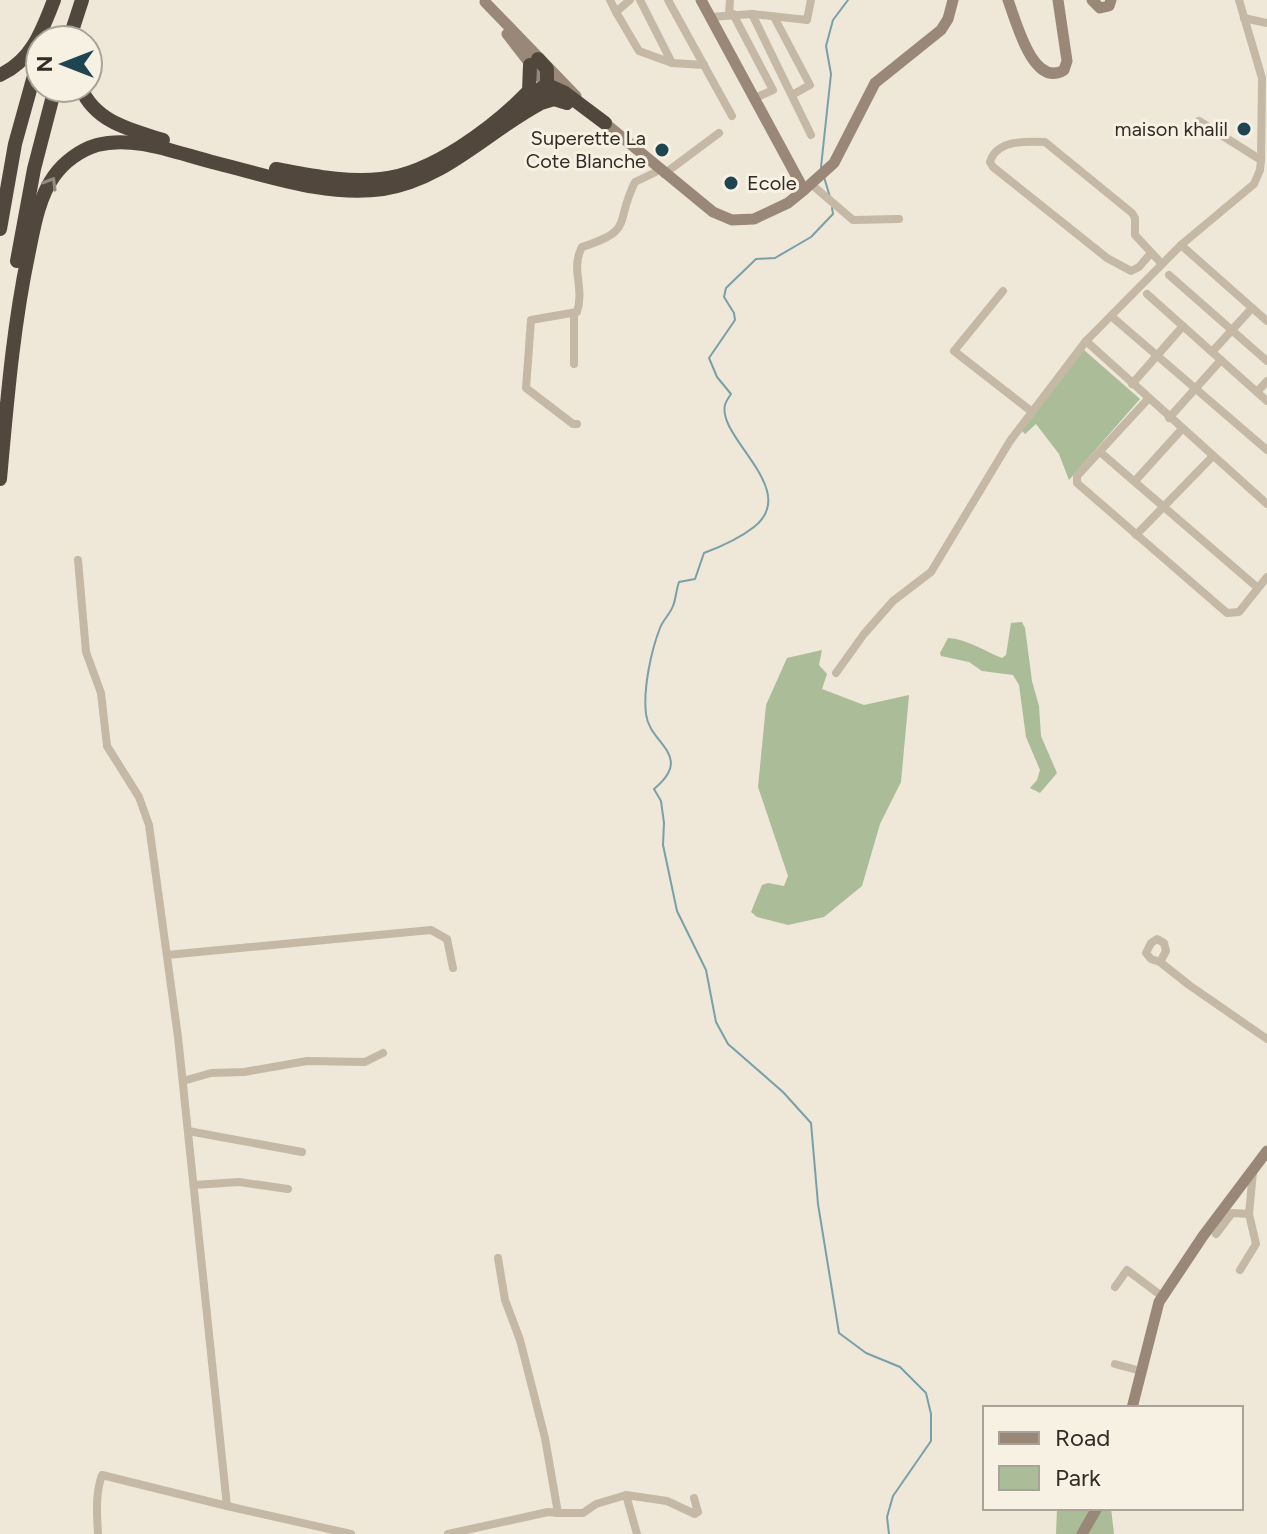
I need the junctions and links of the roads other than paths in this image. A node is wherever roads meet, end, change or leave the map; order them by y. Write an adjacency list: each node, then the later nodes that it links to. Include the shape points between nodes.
1 (56, 0): 25 (highway); 31 (highway, via 33,47 14,69)
2 (82, 0): 26 (highway)
3 (89, 0): 27 (highway)
4 (610, 0): 18 (street)
5 (630, 0): 18 (street)
6 (640, 0): 29 (street)
7 (668, 0): 30 (street)
8 (701, 0): 21 (main road)
9 (730, 0): 19 (street)
10 (811, 0): 22 (street, via 807,20)
11 (953, 0): 48 (main road, via 941,30 875,83 834,163)
12 (1008, 0): 13 (main road, via 1034,62 1054,74 1064,70 1067,61)
13 (1058, 0)
14 (1092, 0): 15 (main road, via 1100,8)
15 (1111, 0)
16 (1239, 0): 23 (street)
17 (484, 1): 28 (main road)
18 (616, 12): 29 (street, via 639,51)
19 (731, 14): 20 (street); 21 (street); 34 (street, via 773,90)
20 (752, 14): 22 (street); 33 (street)
21 (711, 17): 34 (main road)
22 (774, 17): 33 (street, via 810,85)
23 (1244, 18): 24 (street); 46 (street, via 1262,78)
24 (1267, 23)
25 (49, 24)
26 (74, 24)
27 (83, 24)
28 (534, 62): 32 (highway, via 547,69); 39 (highway); 42 (main road)
29 (672, 63): 30 (street)
30 (704, 65): 40 (street)
31 (0, 75)
32 (547, 85): 35 (main road); 39 (highway, via 535,90); 42 (highway)
33 (792, 95): 44 (street)
34 (755, 98): 48 (main road)
35 (567, 103): 39 (highway, via 554,99); 45 (main road)
36 (26, 104): 50 (highway)
37 (51, 104): 74 (highway, via 22,230)
38 (92, 104): 39 (highway, via 123,127 187,148 351,180 382,179 426,165)
39 (524, 106): 83 (highway, one-way to 39, via 13,340 30,242 45,190 79,153 112,143 150,145 321,189 380,190 437,171)
40 (732, 116)
41 (1199, 121): 46 (street)
42 (605, 123): 45 (main road)
43 (719, 133): 47 (street)
44 (811, 135)
45 (621, 137): 47 (main road)
46 (1261, 160): 51 (street, via 1254,184)
47 (662, 172): 48 (main road, via 713,212 740,221 763,216); 58 (street, via 635,182 618,231 582,247 577,257 582,297)
48 (814, 186): 49 (street, via 853,220)
49 (899, 219)
50 (0, 229)
51 (1181, 245): 53 (street); 57 (street)
52 (1151, 253): 52 (street, via 1135,235 1132,213 1045,142 1004,145 993,153 993,167 1107,258 1131,271); 53 (street)
53 (1162, 264): 59 (street)
54 (1169, 275): 62 (street)
55 (1003, 291): 76 (street, via 954,351)
56 (1147, 294): 61 (street)
57 (1252, 308): 60 (street); 62 (street)
58 (574, 313): 68 (street); 78 (street, via 531,320 526,388)
59 (1111, 316): 63 (street); 65 (street)
60 (1267, 321)
61 (1183, 326): 64 (street); 65 (street)
62 (1231, 330): 64 (street); 67 (street)
63 (1086, 341): 70 (street); 76 (street)
64 (1212, 352): 66 (street)
65 (1157, 356): 70 (street); 71 (street)
66 (1221, 360): 71 (street); 72 (street)
67 (1267, 361)
68 (574, 364)
69 (1267, 381): 72 (street)
70 (1132, 384): 73 (street)
71 (1195, 389): 77 (street); 80 (street)
72 (1257, 392): 75 (street)
73 (1148, 399): 77 (street); 81 (street)
74 (0, 401)
75 (1267, 401)
76 (1031, 411): 91 (street, via 931,572 893,601)
77 (1169, 418): 79 (street)
78 (577, 424)
79 (1182, 429): 82 (street); 84 (street)
80 (1267, 450)
81 (1100, 452): 84 (street); 87 (street, via 1077,476 1077,483)
82 (1213, 456): 85 (street); 86 (street)
83 (0, 479)
84 (1135, 481): 86 (street)
85 (1267, 504)
86 (1164, 507): 87 (street); 90 (street)
87 (1136, 535): 90 (street, via 1227,613 1239,612)
88 (78, 560): 92 (street, via 86,652 101,693 107,746 139,797 149,825)
89 (1267, 577): 90 (street)
90 (1258, 588)
91 (836, 673)
92 (167, 955): 94 (street, via 431,930 447,939); 97 (street)
93 (1160, 962): 95 (street)
94 (453, 968)
95 (1267, 1039)
96 (383, 1053): 97 (street, via 365,1062 292,1063)
97 (183, 1081): 98 (street)
98 (188, 1131): 100 (street); 102 (street)
99 (1267, 1151): 101 (main road)
100 (302, 1152)
101 (1253, 1171): 104 (street); 109 (main road)
102 (194, 1185): 103 (street, via 239,1182); 115 (street)
103 (288, 1189)
104 (1249, 1214): 105 (street, via 1232,1213); 107 (street, via 1256,1244)
105 (1216, 1234)
106 (498, 1258): 117 (street, via 545,1438)
107 (1240, 1270)
108 (1115, 1287): 109 (street, via 1127,1270)
109 (1163, 1297): 111 (main road)
110 (1115, 1364): 111 (street)
111 (1141, 1371): 112 (main road)
112 (1132, 1406)
113 (626, 1495): 114 (street, via 667,1501 693,1514 698,1512); 117 (street, via 583,1513); 121 (street)
114 (694, 1498)
115 (227, 1506): 119 (street, via 102,1475); 120 (street)
116 (1096, 1510): 122 (main road)
117 (558, 1513): 118 (street)
118 (452, 1533)
119 (98, 1534)
120 (351, 1534)
121 (637, 1534)
122 (1082, 1534)

